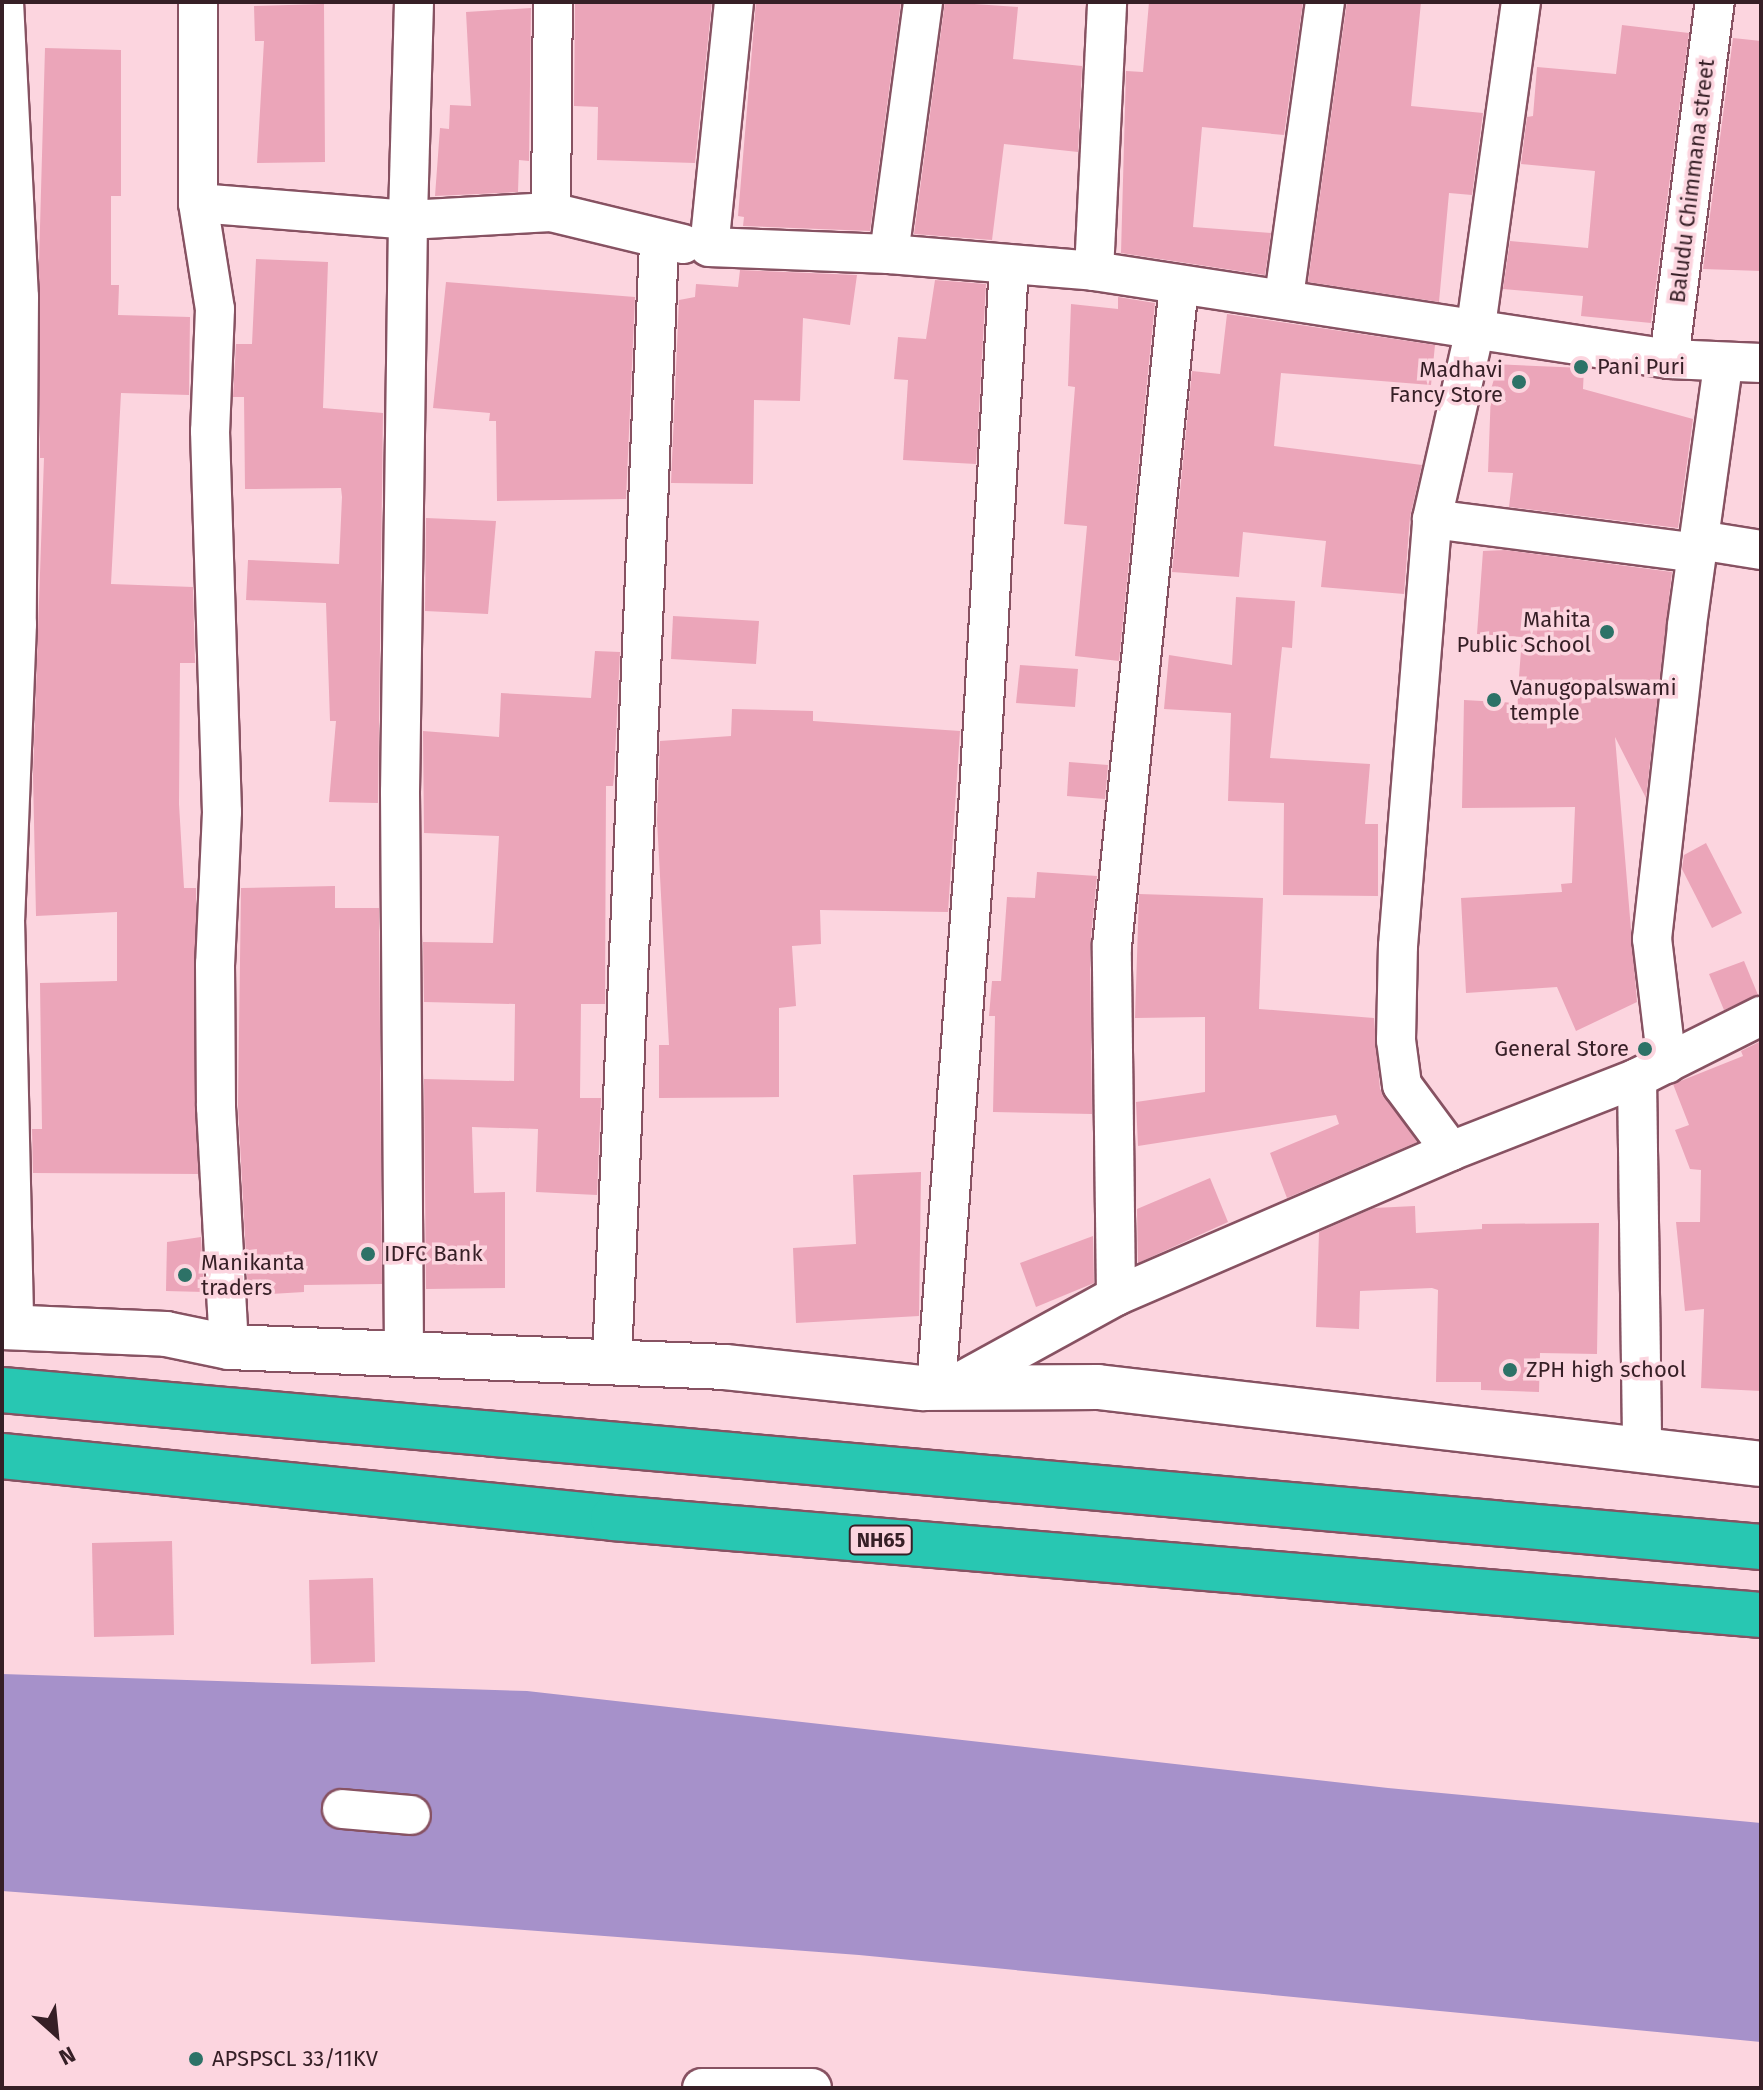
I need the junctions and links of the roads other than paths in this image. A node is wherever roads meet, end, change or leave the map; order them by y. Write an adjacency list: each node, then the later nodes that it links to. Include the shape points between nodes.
1 (4, 2): 32 (street, via 19,297 17,624 5,919)
2 (198, 2): 11 (street)
3 (414, 2): 13 (street)
4 (553, 2): 12 (street)
5 (734, 2): 15 (street)
6 (923, 2): 16 (street)
7 (1107, 2): 18 (street)
8 (1325, 2): 20 (street)
9 (1521, 2): 21 (street)
10 (1715, 2): 22 (street, Baludu Chimmana street)
11 (198, 203): 13 (street); 33 (street, via 215,309 210,431 222,812 216,1107)
12 (551, 212): 13 (street); 14 (street)
13 (408, 220): 34 (street, via 400,792)
14 (659, 241): 15 (street); 35 (street)
15 (709, 247): 16 (street)
16 (889, 254): 17 (street)
17 (1009, 265): 18 (street); 36 (street)
18 (1094, 271): 19 (street)
19 (1179, 284): 20 (street); 31 (street, via 1112,946)
20 (1284, 297): 21 (street)
21 (1476, 326): 22 (street); 25 (street)
22 (1669, 359): 24 (street)
23 (1761, 363): 24 (street)
24 (1723, 364): 26 (street)
25 (1432, 519): 26 (street); 30 (street, via 1398,946 1396,1040 1402,1085)
26 (1698, 546): 27 (street); 29 (street, via 1652,939)
27 (1761, 550)
28 (1761, 1016): 29 (street)
29 (1652, 1071): 30 (street); 38 (street)
30 (1451, 1151): 31 (street)
31 (1116, 1296): 36 (street)
32 (8, 1327): 33 (street, via 166,1334)
33 (229, 1347): 34 (street)
34 (404, 1351): 35 (street)
35 (612, 1360): 36 (street)
36 (942, 1389): 38 (street, via 1098,1387)
37 (2, 1390): 41 (highway)
38 (1642, 1453): 40 (street)
39 (2, 1456): 42 (highway, NH65, via 613,1518)
40 (1761, 1464)
41 (1761, 1547)
42 (1761, 1615)
43 (342, 1809): 44 (street)
44 (411, 1815)
45 (702, 2088): 46 (street)
46 (812, 2088)

